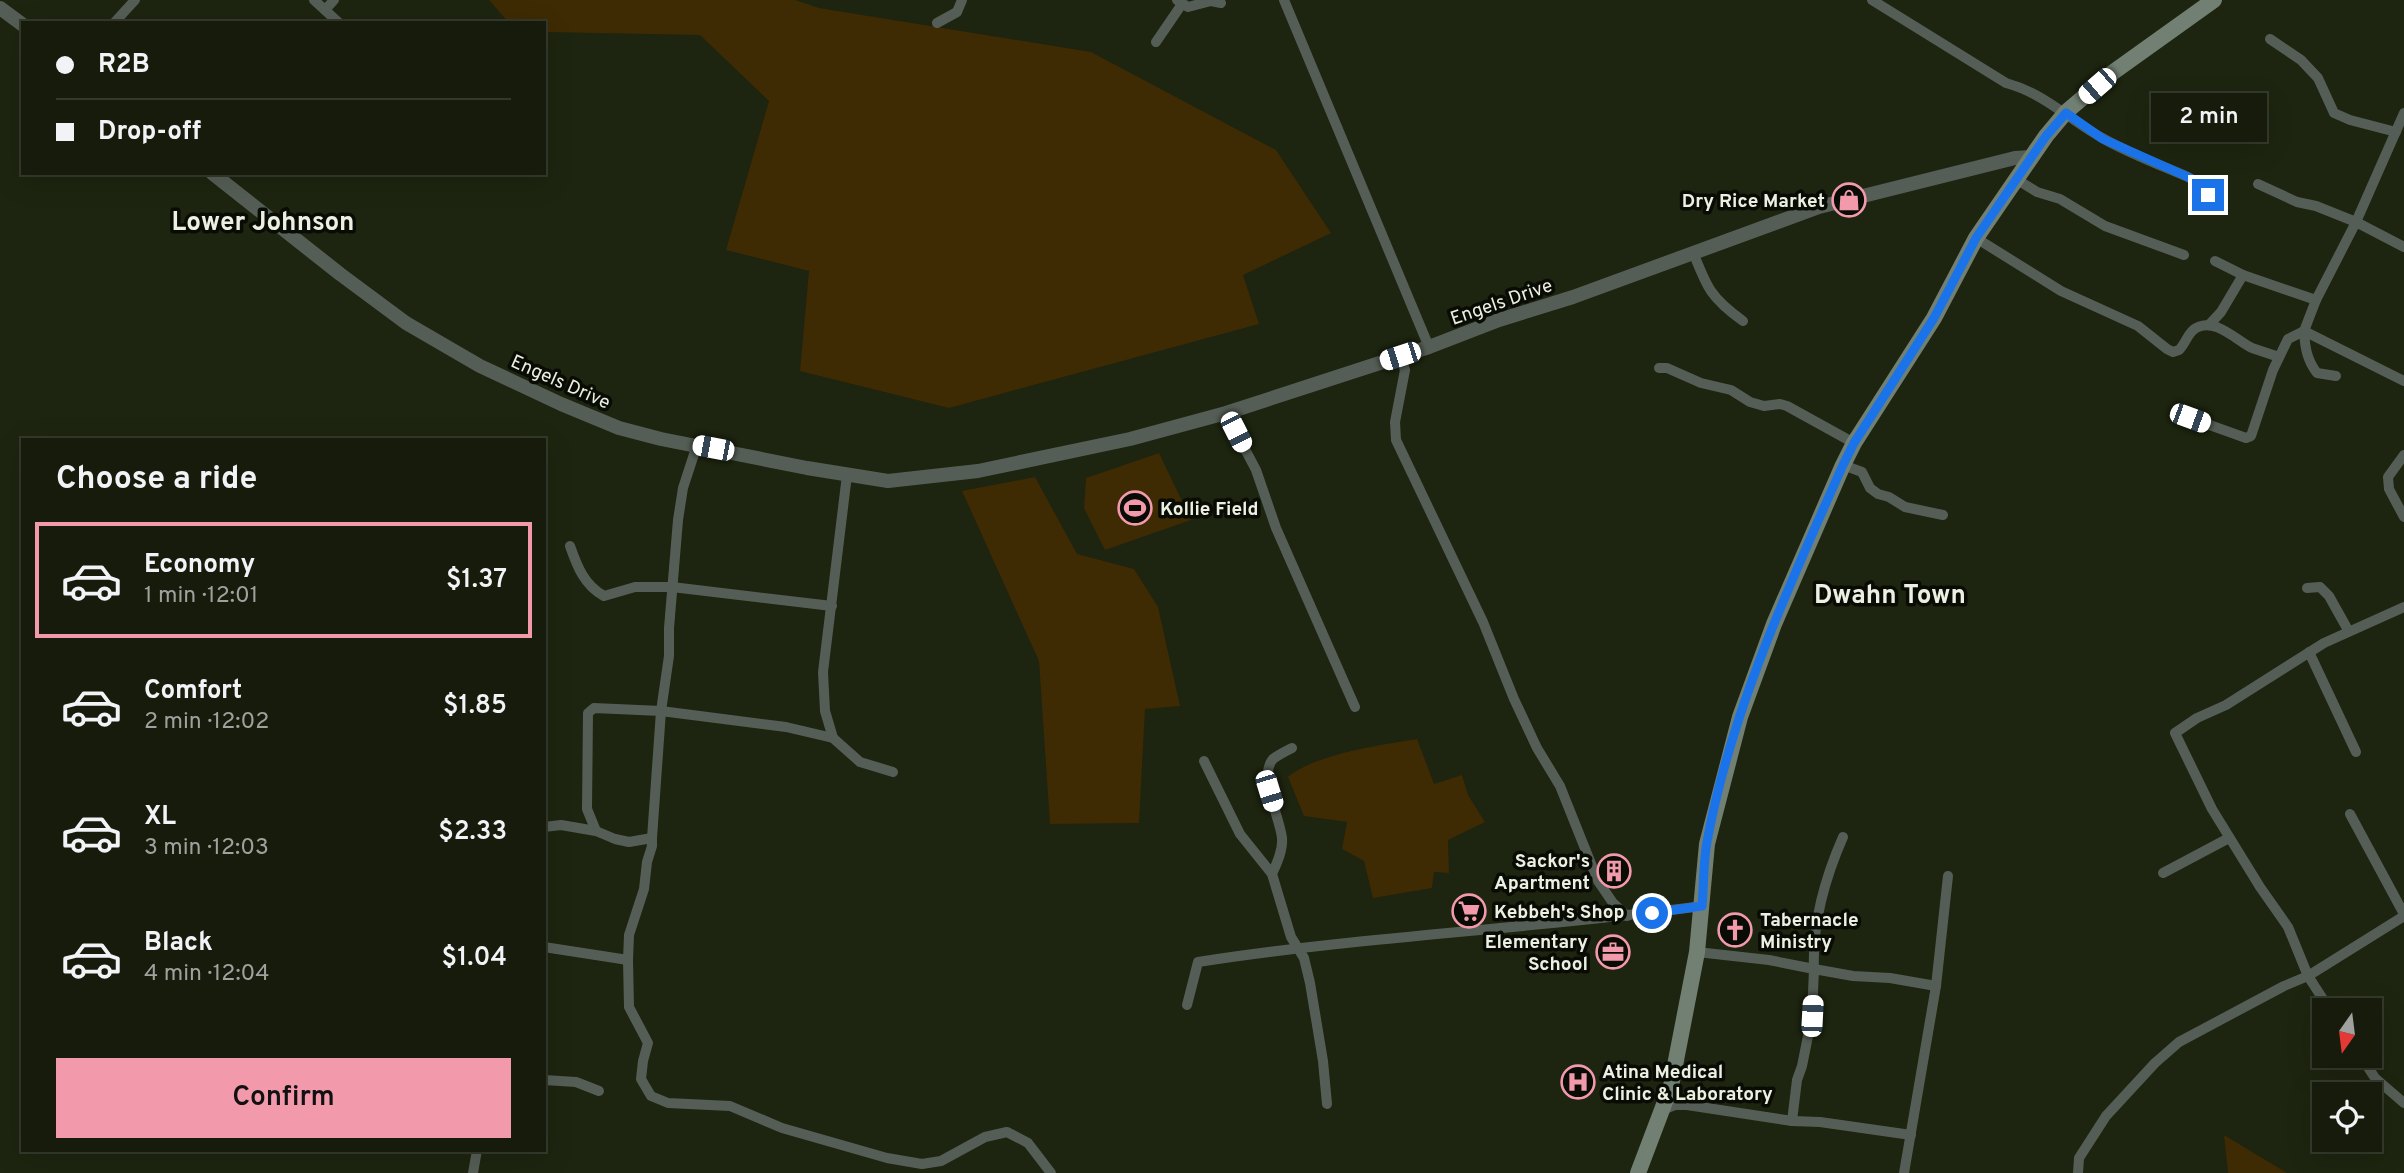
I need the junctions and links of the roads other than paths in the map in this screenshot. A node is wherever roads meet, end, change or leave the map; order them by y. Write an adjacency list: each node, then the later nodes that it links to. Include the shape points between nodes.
1 (135, 0): 12 (street)
2 (314, 0): 11 (street)
3 (334, 0): 11 (street)
4 (961, 0): 14 (street, via 957,12)
5 (1284, 0): 37 (street)
6 (1872, 0): 18 (street, via 2006,83 2028,89)
7 (2214, 0): 18 (main road, via 2112,73)
8 (1180, 2): 9 (street, via 1188,7); 17 (street)
9 (1221, 3)
10 (0, 8): 15 (street)
11 (325, 10): 13 (street)
12 (116, 21)
13 (337, 21)
14 (937, 23)
15 (21, 24)
16 (2270, 39): 20 (street, via 2318,78 2334,113)
17 (1156, 42)
18 (2066, 113): 21 (main road); 25 (street, via 2103,139 2188,177)
19 (2404, 113): 20 (street)
20 (2396, 132): 26 (street)
21 (2032, 157): 23 (main road); 29 (street, Engels Drive, via 1818,207)
22 (215, 175): 46 (street, Engels Drive, via 405,323 480,366 619,428)
23 (2017, 179): 27 (main road); 30 (street, via 2105,226)
24 (2258, 184): 26 (street)
25 (2208, 195)
26 (2356, 222): 28 (street); 33 (street)
27 (1976, 238): 35 (street, via 2061,291 2138,326 2173,352 2197,327); 45 (main road, via 1934,318)
28 (2404, 247)
29 (1693, 252): 34 (street, via 1707,288); 37 (street, Engels Drive)
30 (2184, 256)
31 (2215, 261): 32 (street)
32 (2243, 275): 33 (street); 35 (street)
33 (2316, 300): 36 (street)
34 (1742, 321)
35 (2209, 325): 39 (street)
36 (2304, 331): 39 (street, via 2288,339); 41 (street, via 2312,366 2317,373); 42 (street)
37 (1430, 347): 38 (street, Engels Drive)
38 (1400, 356): 43 (street, Engels Drive); 77 (street, via 1405,370 1396,440 1537,748 1560,786 1598,881)
39 (2279, 358): 44 (street, via 2251,436)
40 (1659, 368): 45 (street, via 1731,390 1750,402 1787,406)
41 (2336, 376)
42 (2404, 381)
43 (1226, 412): 49 (street, Engels Drive, via 1130,439 978,471 888,481); 59 (street, via 1256,470 1276,528)
44 (2190, 418)
45 (1854, 443): 48 (main road)
46 (697, 445): 49 (street, Engels Drive); 53 (street, via 678,520)
47 (2404, 455): 51 (street, via 2388,477 2389,489)
48 (1843, 465): 50 (street, via 1862,472 1878,494 1905,507); 75 (main road, via 1773,624 1740,717 1707,844)
49 (847, 475): 55 (street)
50 (1943, 514)
51 (2404, 517)
52 (569, 546): 53 (street, via 579,572 604,596 635,587)
53 (673, 587): 55 (street); 60 (street)
54 (2307, 588): 57 (street, via 2320,587 2329,596)
55 (832, 606): 61 (street, via 823,672 825,711)
56 (2404, 607): 57 (street)
57 (2348, 630): 58 (street)
58 (2309, 652): 63 (street); 71 (street, via 2175,733)
59 (1354, 707)
60 (661, 711): 61 (street, via 786,727); 68 (street, via 594,708 588,713 587,809); 70 (street)
61 (833, 738): 65 (street, via 860,762)
62 (1292, 748): 73 (street, via 1268,768 1282,840)
63 (2356, 752)
64 (1204, 761): 73 (street, via 1240,834)
65 (893, 772)
66 (2350, 814): 76 (street)
67 (546, 827): 68 (street)
68 (596, 831): 70 (street, via 629,842)
69 (1843, 837): 82 (street, via 1829,869 1815,930)
70 (652, 838): 81 (street, via 629,934)
71 (2230, 838): 72 (street); 83 (street, via 2288,927)
72 (2163, 873)
73 (1272, 874): 79 (street)
74 (1948, 876): 84 (street)
75 (1702, 906): 77 (street); 80 (main road)
76 (2404, 915): 83 (street)
77 (1626, 916): 79 (street)
78 (546, 947): 81 (street)
79 (1296, 947): 86 (street, via 1198,962); 91 (street, via 1311,983)
80 (1697, 952): 82 (street); 92 (main road, via 1671,1086)
81 (628, 960): 97 (street, via 629,1007 648,1043 641,1079 651,1096 668,1103 730,1106 782,1128 922,1164 941,1161 985,1137 1007,1132 1028,1143)
82 (1814, 969): 84 (street); 93 (street, via 1812,1016)
83 (2308, 976): 85 (street); 100 (street, via 2179,1042 2106,1116 2078,1158)
84 (1936, 986): 94 (street)
85 (2322, 998)
86 (1187, 1005)
87 (2368, 1068): 90 (street)
88 (546, 1080): 89 (street, via 576,1082)
89 (599, 1091)
90 (2404, 1103)
91 (1327, 1104)
92 (1662, 1110): 93 (street, via 1687,1105); 98 (main road)
93 (1792, 1121): 94 (street)
94 (1911, 1135): 99 (street)
95 (477, 1152): 96 (street)
96 (473, 1173)
97 (1051, 1173)
98 (1638, 1173)
99 (1904, 1173)
100 (2078, 1173)

